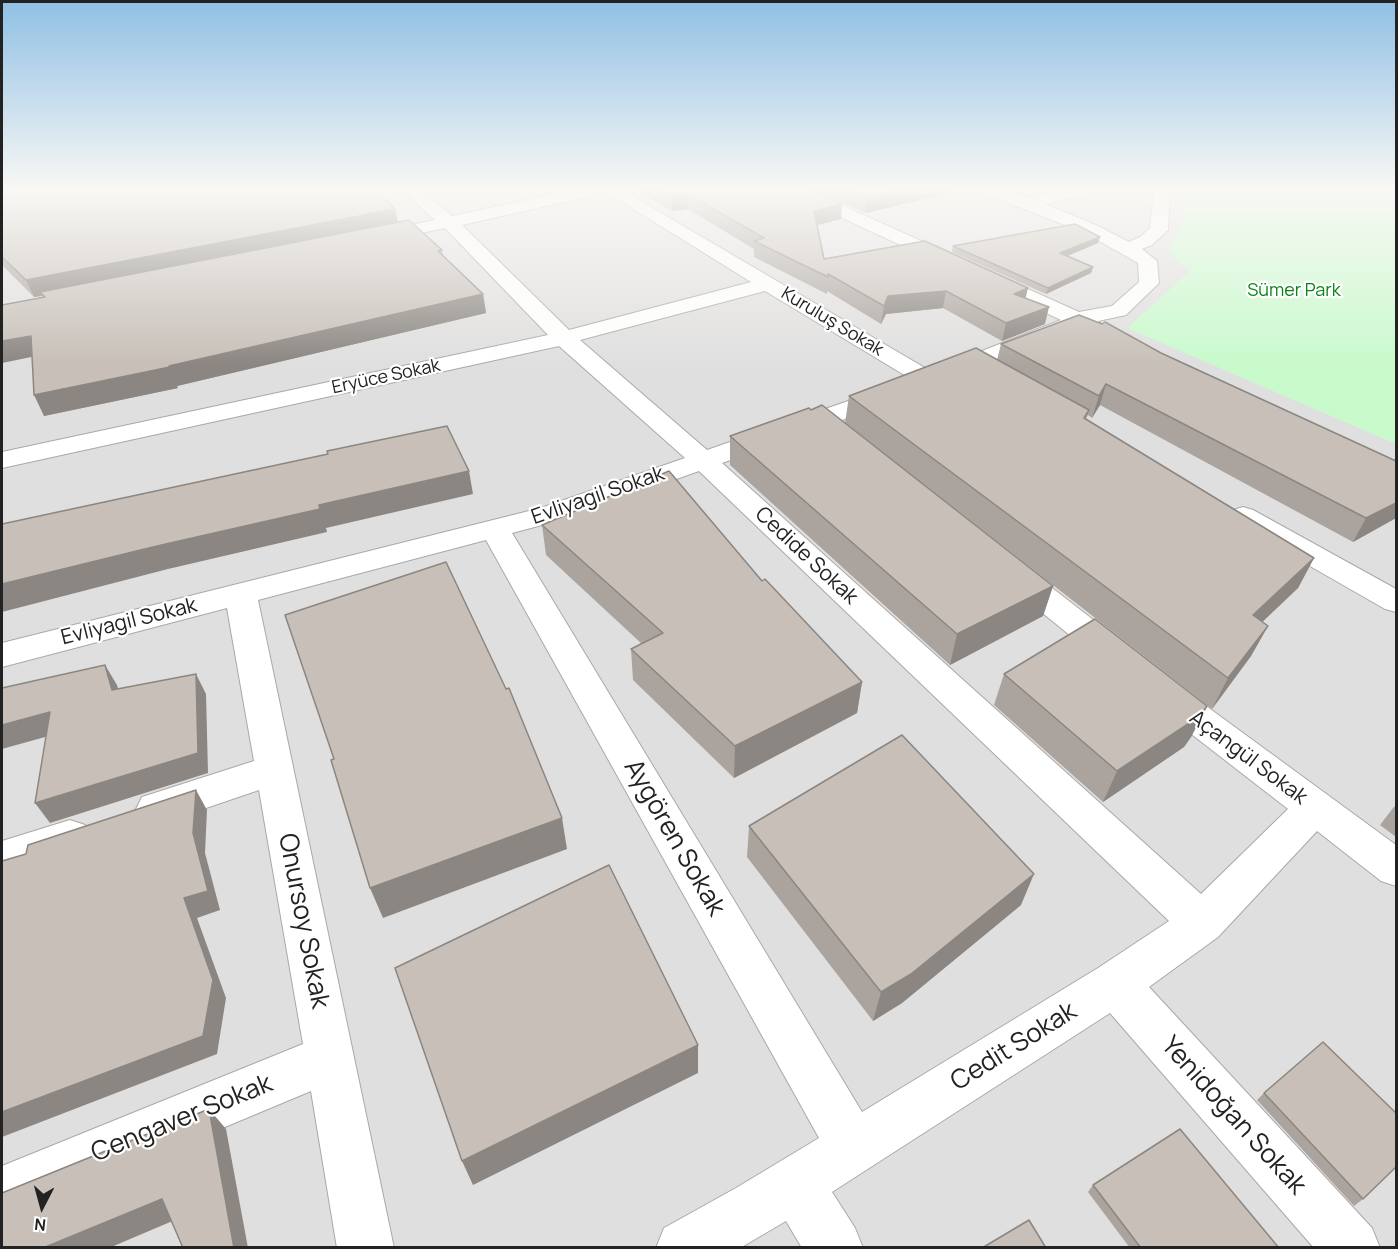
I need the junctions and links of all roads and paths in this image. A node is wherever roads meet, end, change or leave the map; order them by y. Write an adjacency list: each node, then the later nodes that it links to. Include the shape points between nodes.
1 (475, 248): 9 (street, Cedide Sokak)
2 (708, 248): 7 (street, Kuruluş Sokak)
3 (923, 248): 8 (street)
4 (1124, 248): 6 (street)
5 (1142, 248): 6 (street)
6 (1138, 255): 8 (street, Evliyagil Sokak, via 1149,283 1119,310)
7 (768, 284): 9 (street, Eryüce Sokak); 12 (street, Kuruluş Sokak)
8 (1078, 319): 10 (street); 11 (street, Evliyagil Sokak, via 1063,329)
9 (564, 338): 16 (street, Eryüce Sokak); 17 (street, Cedide Sokak)
10 (1115, 340)
11 (972, 363): 12 (street, Evliyagil Sokak); 13 (street)
12 (929, 380): 14 (street, Evliyagil Sokak)
13 (1004, 381)
14 (821, 419): 15 (street); 17 (street, Evliyagil Sokak)
15 (849, 441)
16 (2, 460)
17 (703, 460): 19 (street, Evliyagil Sokak, via 551,514); 28 (street, Cedide Sokak)
18 (1223, 505): 22 (street)
19 (495, 529): 21 (street, Evliyagil Sokak); 31 (street, Aygören Sokak)
20 (988, 552): 25 (street, Açangül Sokak, via 1182,708)
21 (241, 594): 23 (street, Evliyagil Sokak); 24 (street, Onursoy Sokak)
22 (1396, 602)
23 (2, 655)
24 (274, 770): 26 (street); 30 (street, Onursoy Sokak)
25 (1315, 807): 27 (street, Açangül Sokak); 28 (street, Cedit Sokak)
26 (2, 859)
27 (1396, 868)
28 (1202, 924): 29 (street, Cedit Sokak)
29 (1115, 984): 31 (street, Cedit Sokak); 37 (street, Yenidoğan Sokak)
30 (330, 1058): 33 (street, Cengaver Sokak); 34 (street, Onursoy Sokak)
31 (853, 1147): 32 (street, Cedit Sokak)
32 (795, 1184): 35 (street, Cedit Sokak); 36 (street)
33 (2, 1193)
34 (366, 1248)
35 (684, 1248)
36 (835, 1248)
37 (1352, 1248)

